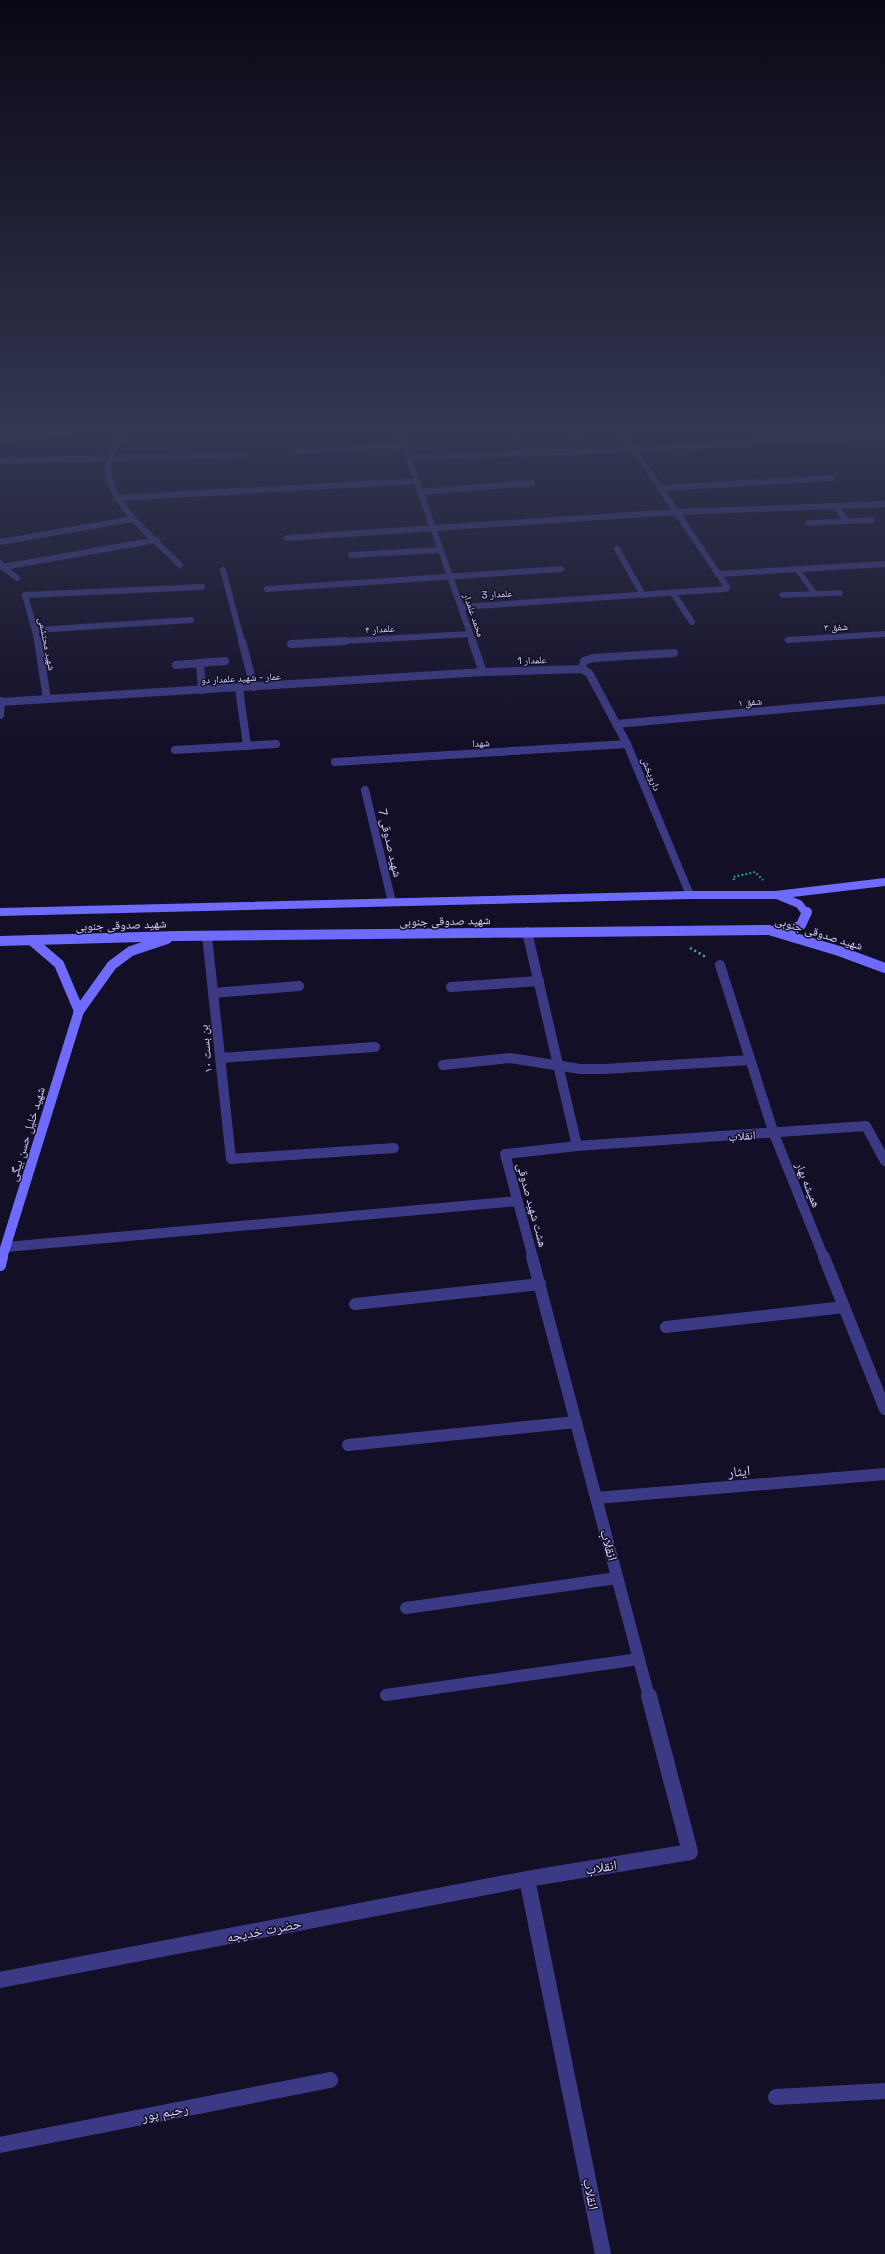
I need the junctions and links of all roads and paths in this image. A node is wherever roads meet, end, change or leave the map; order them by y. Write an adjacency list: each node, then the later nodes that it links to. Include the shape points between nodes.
1 (51, 533): 8 (street)
2 (149, 533): 7 (street)
3 (366, 533): 6 (street)
4 (435, 533): 10 (street, محمد علمدار)
5 (690, 533): 18 (street)
6 (287, 538)
7 (157, 540): 13 (street); 14 (street)
8 (0, 542)
9 (617, 549): 26 (street)
10 (441, 550): 11 (street); 19 (street, محمد علمدار)
11 (351, 555)
12 (885, 564): 16 (street)
13 (1, 565): 20 (street)
14 (180, 565)
15 (561, 569): 19 (street)
16 (797, 569): 18 (street); 25 (lane)
17 (223, 570): 42 (street)
18 (718, 574): 23 (street, علمدار 3, via 726,589)
19 (450, 577): 22 (street); 28 (street, محمد علمدار)
20 (17, 578)
21 (202, 588): 31 (street, شهید محتشمی, via 24,595)
22 (267, 589)
23 (673, 593): 26 (street, علمدار 3); 30 (street)
24 (840, 593): 25 (lane)
25 (815, 594): 27 (lane)
26 (643, 595): 28 (street, علمدار 3)
27 (782, 595)
28 (461, 607): 32 (street, محمد علمدار)
29 (191, 620): 31 (street)
30 (692, 622)
31 (36, 630): 45 (street, شهید محتشمی)
32 (470, 634): 35 (street, علمدار ۴); 41 (street, محمد علمدار)
33 (885, 634): 34 (street, شفق ۳)
34 (788, 640)
35 (291, 644)
36 (674, 653): 40 (street, via 593,658 584,661)
37 (225, 661): 38 (street)
38 (200, 663): 39 (street); 44 (street)
39 (176, 665)
40 (582, 669): 41 (street, علمدار 1); 49 (street, داروپخش, via 589,673)
41 (483, 672): 42 (street, عمار - شهید علمدار دو)
42 (254, 687): 43 (street, عمار - شهید علمدار دو)
43 (239, 688): 44 (street, عمار - شهید علمدار دو); 52 (street)
44 (202, 690): 45 (street, عمار - شهید علمدار دو)
45 (47, 699): 47 (street, عمار - شهید علمدار دو)
46 (885, 700): 49 (street, شفق ۱)
47 (0, 702): 48 (street)
48 (0, 715)
49 (616, 724): 51 (street, داروپخش)
50 (276, 744): 52 (street)
51 (628, 744): 54 (street, شهدا); 59 (street, داروپخش)
52 (247, 746): 53 (street)
53 (175, 750)
54 (335, 762)
55 (365, 790): 61 (street, شهید صدوقی 7)
56 (756, 872): 57 (path)
57 (733, 877)
58 (885, 882): 60 (main road, شهید صدوقی جنوبی)
59 (690, 895): 60 (main road, شهید صدوقی جنوبی); 61 (main road, شهید صدوقی جنوبی)
60 (776, 895): 63 (main road, via 800,904 806,912 802,925)
61 (392, 902): 62 (main road, شهید صدوقی جنوبی)
62 (0, 912)
63 (769, 930): 64 (main road, شهید صدوقی جنوبی); 71 (main road, شهید صدوقی جنوبی, via 839,950)
64 (675, 931): 65 (main road, شهید صدوقی جنوبی); 70 (path, via 677,940)
65 (527, 932): 67 (main road, شهید صدوقی جنوبی); 72 (street)
66 (177, 936): 67 (main road, شهید صدوقی جنوبی); 68 (main road, شهید صدوقی جنوبی); 76 (main road, شهید خلیل حسن بیگی, via 131,951 112,965)
67 (207, 936): 75 (street, بن بست ۱۰)
68 (32, 940): 69 (main road, شهید صدوقی جنوبی); 76 (main road, via 59,964)
69 (0, 941)
70 (720, 966): 79 (street, همیشه بهار)
71 (885, 968)
72 (539, 981): 74 (street); 81 (street)
73 (300, 986): 75 (street)
74 (451, 987)
75 (213, 993): 78 (street, بن بست ۱۰)
76 (79, 1011): 87 (main road, شهید خلیل حسن بیگی)
77 (375, 1048): 78 (street)
78 (220, 1058): 84 (street, بن بست ۱۰, via 230,1159)
79 (750, 1060): 81 (street, via 605,1069 580,1069); 82 (street, همیشه بهار)
80 (443, 1065): 81 (street, via 510,1058)
81 (559, 1065): 83 (street)
82 (774, 1134): 83 (street, انقلاب); 85 (street, انقلاب, via 866,1126); 91 (street, همیشه بهار)
83 (577, 1146): 86 (street, هشت شهید صدوقی, via 505,1154)
84 (394, 1148)
85 (885, 1161)
86 (518, 1201): 87 (street); 89 (street, هشت شهید صدوقی)
87 (6, 1247): 88 (main road, شهید خلیل حسن بیگی)
88 (0, 1265)
89 (540, 1284): 90 (street); 94 (street, هشت شهید صدوقی)
90 (355, 1304)
91 (844, 1307): 92 (street); 93 (street, همیشه بهار)
92 (666, 1326)
93 (885, 1409)
94 (576, 1422): 95 (street); 97 (street, هشت شهید صدوقی)
95 (348, 1445)
96 (885, 1474): 97 (street, ایثار)
97 (596, 1498): 98 (street, انقلاب)
98 (617, 1578): 99 (street); 100 (street, انقلاب)
99 (406, 1608)
100 (639, 1659): 101 (street); 102 (street, انقلاب, via 690,1852)
101 (386, 1695)
102 (527, 1879): 103 (street, حضرت خدیجه); 108 (street, انقلاب)
103 (0, 1980)
104 (330, 2080): 107 (street, رحیم پور)
105 (885, 2091): 106 (street)
106 (776, 2097)
107 (0, 2145)
108 (603, 2254)

